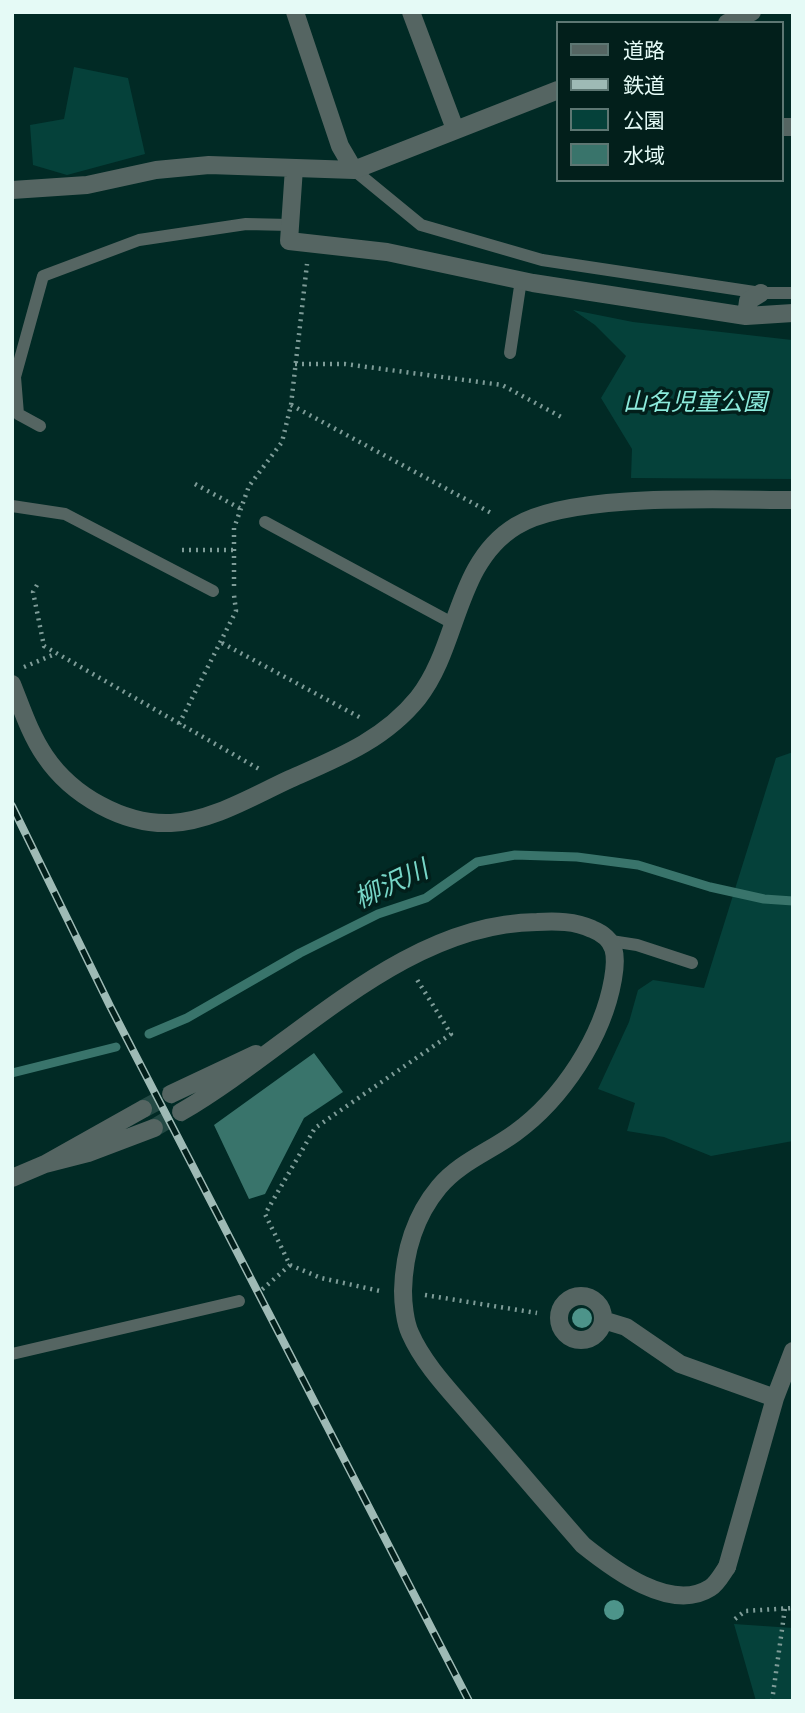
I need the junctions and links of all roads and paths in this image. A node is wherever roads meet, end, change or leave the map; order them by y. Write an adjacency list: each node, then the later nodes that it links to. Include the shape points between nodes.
1 (295, 12): 8 (street, via 340,146)
2 (411, 12): 6 (street)
3 (752, 12): 4 (street)
4 (732, 21)
5 (556, 91): 6 (street)
6 (455, 129): 8 (street)
7 (294, 168): 8 (street); 9 (street, via 209,165 156,170 87,185); 10 (street)
8 (354, 170): 13 (lane, via 421,225 542,260)
9 (12, 190)
10 (290, 225): 12 (street, via 289,241 387,252); 21 (lane, via 246,224 139,240 43,276 15,377 18,414)
11 (307, 261): 18 (path)
12 (521, 280): 16 (street); 17 (lane)
13 (761, 293): 14 (lane); 16 (street, via 748,301)
14 (793, 293)
15 (793, 313): 16 (street)
16 (746, 316)
17 (510, 354)
18 (295, 364): 19 (path); 20 (path, via 345,364 502,385)
19 (291, 405): 25 (path, via 282,442 249,486); 26 (path)
20 (565, 419)
21 (40, 426)
22 (195, 484): 25 (path)
23 (793, 500): 32 (street, via 592,504 552,512 515,526 483,557 464,592)
24 (12, 506): 31 (lane, via 65,514)
25 (241, 509): 29 (path, via 234,528)
26 (500, 518)
27 (265, 522): 32 (lane)
28 (181, 550): 29 (path)
29 (234, 550): 33 (path, via 236,611)
30 (37, 585): 34 (path, via 33,592 44,646)
31 (213, 590)
32 (454, 624): 35 (street, via 437,668 418,697 392,725 359,749 210,815 172,823 136,819 104,807 70,784 46,758 29,729)
33 (222, 643): 36 (path); 37 (path)
34 (56, 654): 35 (path); 37 (path)
35 (16, 676)
36 (368, 722)
37 (179, 724): 38 (path)
38 (265, 773)
39 (611, 941): 40 (lane); 42 (street, via 592,929 550,921 459,933 404,959); 57 (street, via 617,958 610,995 571,1073 533,1118 458,1168 424,1208 407,1255 403,1293 409,1331 441,1380 583,1545 607,1564 675,1596 692,1596 712,1587 727,1567)
40 (692, 963)
41 (414, 974): 49 (path, via 451,1034 315,1128 265,1213)
42 (273, 1048): 43 (street); 45 (street)
43 (170, 1094)
44 (143, 1109): 47 (street)
45 (181, 1112)
46 (154, 1128): 47 (street)
47 (45, 1164): 48 (street)
48 (12, 1178)
49 (290, 1265): 50 (path, via 321,1278); 52 (path, via 258,1294)
50 (380, 1291)
51 (424, 1295): 53 (path)
52 (239, 1301): 56 (lane)
53 (537, 1314)
54 (603, 1320): 57 (street, via 626,1327 680,1364)
55 (793, 1351): 57 (street)
56 (12, 1354)
57 (775, 1398)
58 (785, 1608): 59 (path); 60 (path, via 745,1611); 61 (path)
59 (793, 1608)
60 (735, 1619)
61 (772, 1701)

